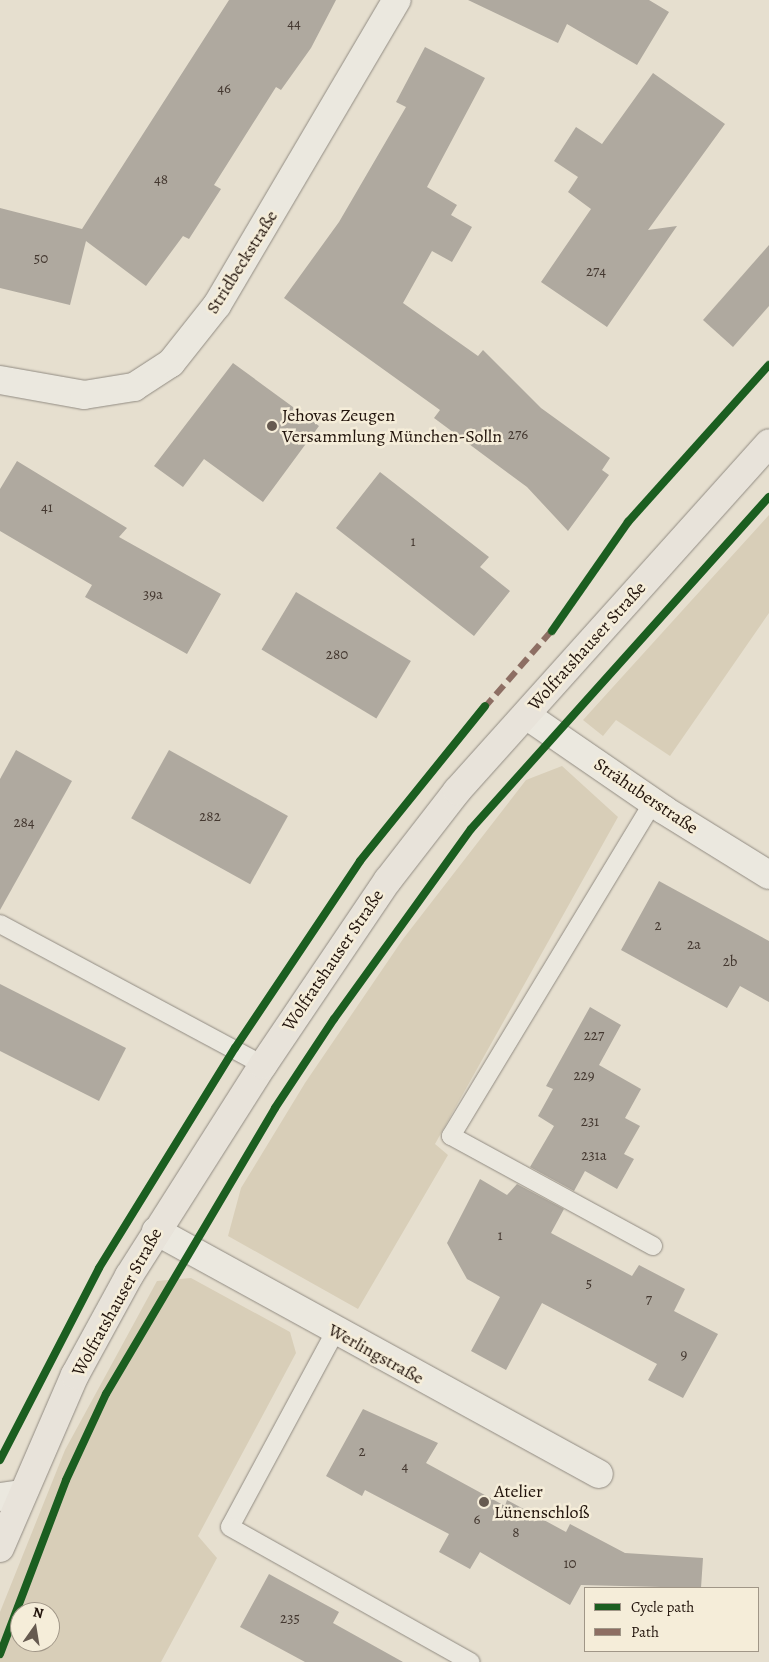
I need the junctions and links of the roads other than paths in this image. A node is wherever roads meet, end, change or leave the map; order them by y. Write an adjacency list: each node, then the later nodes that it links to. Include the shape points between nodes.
1 (397, 0): 2 (street, Stridbeckstraße, via 217,305 171,363 134,387 84,395)
2 (0, 380)
3 (769, 443): 4 (main road, Wolfratshauser Straße)
4 (526, 714): 5 (street, Strähuberstraße); 8 (main road, Wolfratshauser Straße, via 388,880)
5 (653, 802): 6 (street, Strähuberstraße); 10 (lane, via 451,1136)
6 (769, 875)
7 (0, 924): 8 (lane)
8 (263, 1065): 9 (main road, Wolfratshauser Straße)
9 (156, 1231): 11 (street, Werlingstraße); 13 (main road, Wolfratshauser Straße)
10 (653, 1246)
11 (335, 1332): 12 (street, Werlingstraße); 15 (lane, via 230,1527)
12 (599, 1474)
13 (11, 1496): 14 (main road, Wolfratshauser Straße)
14 (0, 1548)
15 (472, 1662)

